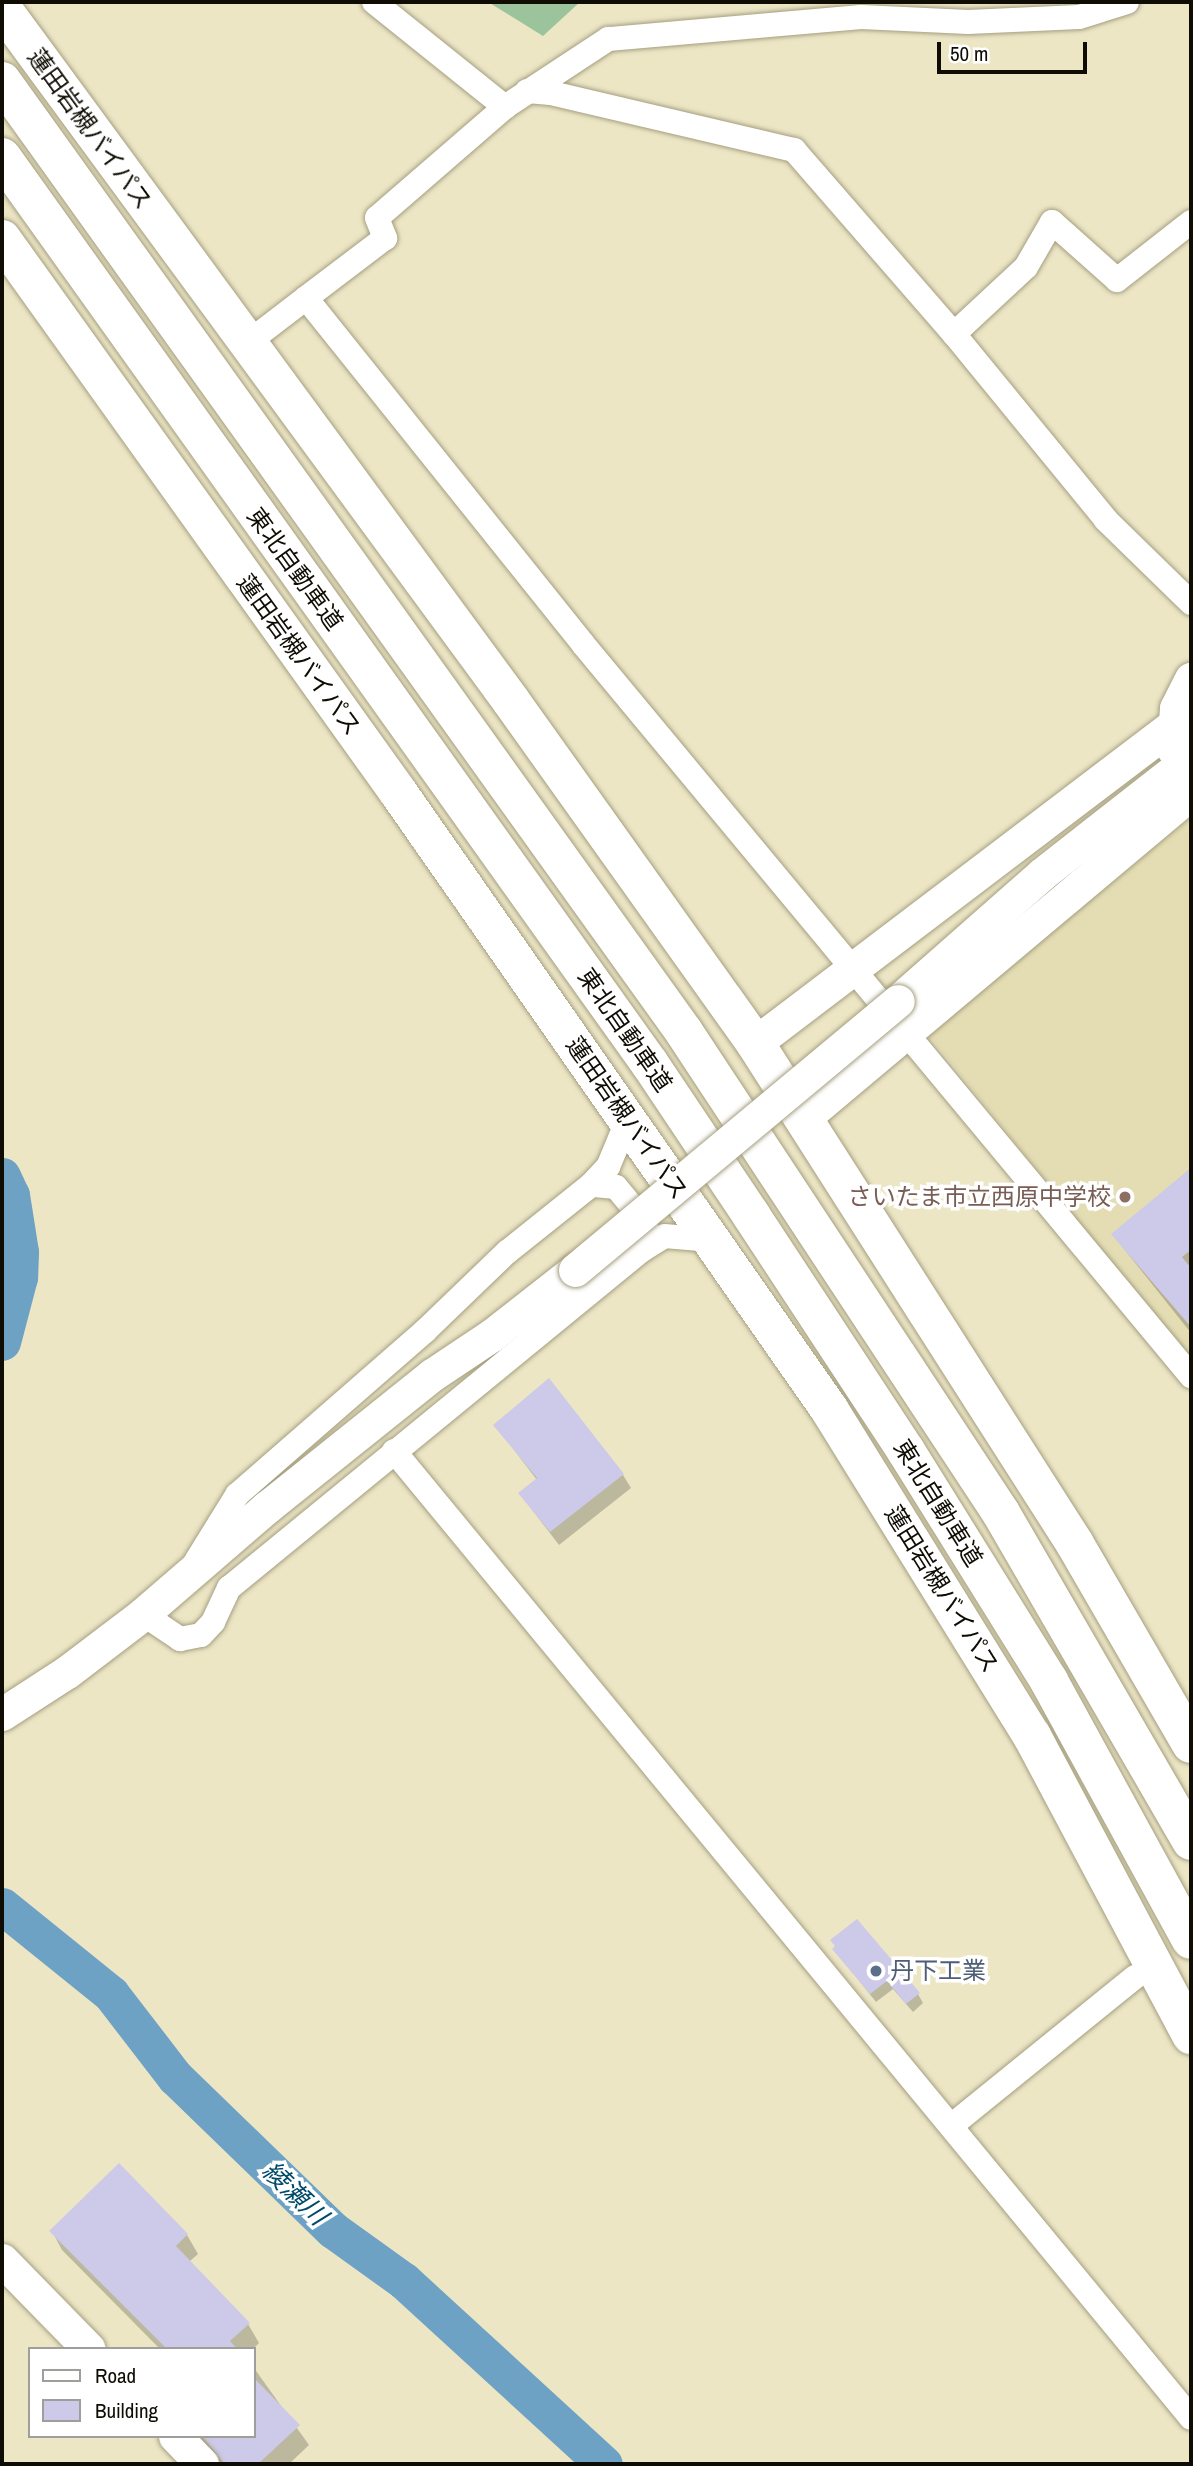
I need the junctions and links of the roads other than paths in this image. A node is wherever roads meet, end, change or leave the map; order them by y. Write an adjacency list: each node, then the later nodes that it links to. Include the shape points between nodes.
1 (374, 2): 6 (street)
2 (1127, 2): 5 (street, via 1079,17 968,22 861,17 608,39)
3 (2, 8): 12 (highway, 蓮田岩槻バイパス)
4 (2, 81): 31 (highway, 東北自動車道, via 684,1032 1002,1513)
5 (527, 91): 6 (street); 11 (street, via 794,150)
6 (505, 107): 10 (street, via 377,218 385,238)
7 (2, 157): 32 (highway, 東北自動車道, via 650,1064 736,1192 906,1451 1042,1670)
8 (1191, 222): 11 (street, via 1117,280 1052,222 1026,267)
9 (2, 239): 21 (highway, 蓮田岩槻バイパス)
10 (306, 298): 12 (street); 17 (street, via 583,644)
11 (954, 334): 13 (street, via 1106,520)
12 (246, 344): 19 (highway, 蓮田岩槻バイパス, via 511,701)
13 (1191, 603)
14 (1191, 679): 15 (street)
15 (1171, 727): 16 (street); 17 (street)
16 (1186, 773): 18 (street); 18 (street, via 969,919)
17 (854, 966): 18 (street); 19 (street)
18 (896, 1005): 20 (street); 25 (street); 27 (street, via 569,1262 485,1319 432,1375 267,1507)
19 (755, 1043): 20 (highway, 蓮田岩槻バイパス)
20 (804, 1118): 30 (highway, 蓮田岩槻バイパス, via 1075,1544)
21 (628, 1119): 22 (street, via 608,1167); 23 (highway, 蓮田岩槻バイパス)
22 (591, 1185): 24 (street, via 617,1187 646,1223); 27 (street, via 507,1252 425,1331 237,1495)
23 (713, 1240): 24 (street, via 664,1236); 34 (highway, 蓮田岩槻バイパス, via 836,1420 1018,1713)
24 (642, 1250): 26 (street)
25 (1191, 1376)
26 (394, 1451): 28 (street, via 229,1588 213,1622 201,1635 180,1639); 35 (street)
27 (186, 1580): 28 (street)
28 (143, 1614): 29 (street)
29 (2, 1714)
30 (1191, 1744)
31 (1191, 1841)
32 (1191, 1940)
33 (1135, 1977): 35 (street)
34 (1191, 2035)
35 (951, 2126): 38 (street)
36 (2, 2260): 37 (street)
37 (87, 2347)
38 (1191, 2418)
39 (177, 2438): 40 (street)
40 (202, 2464)

